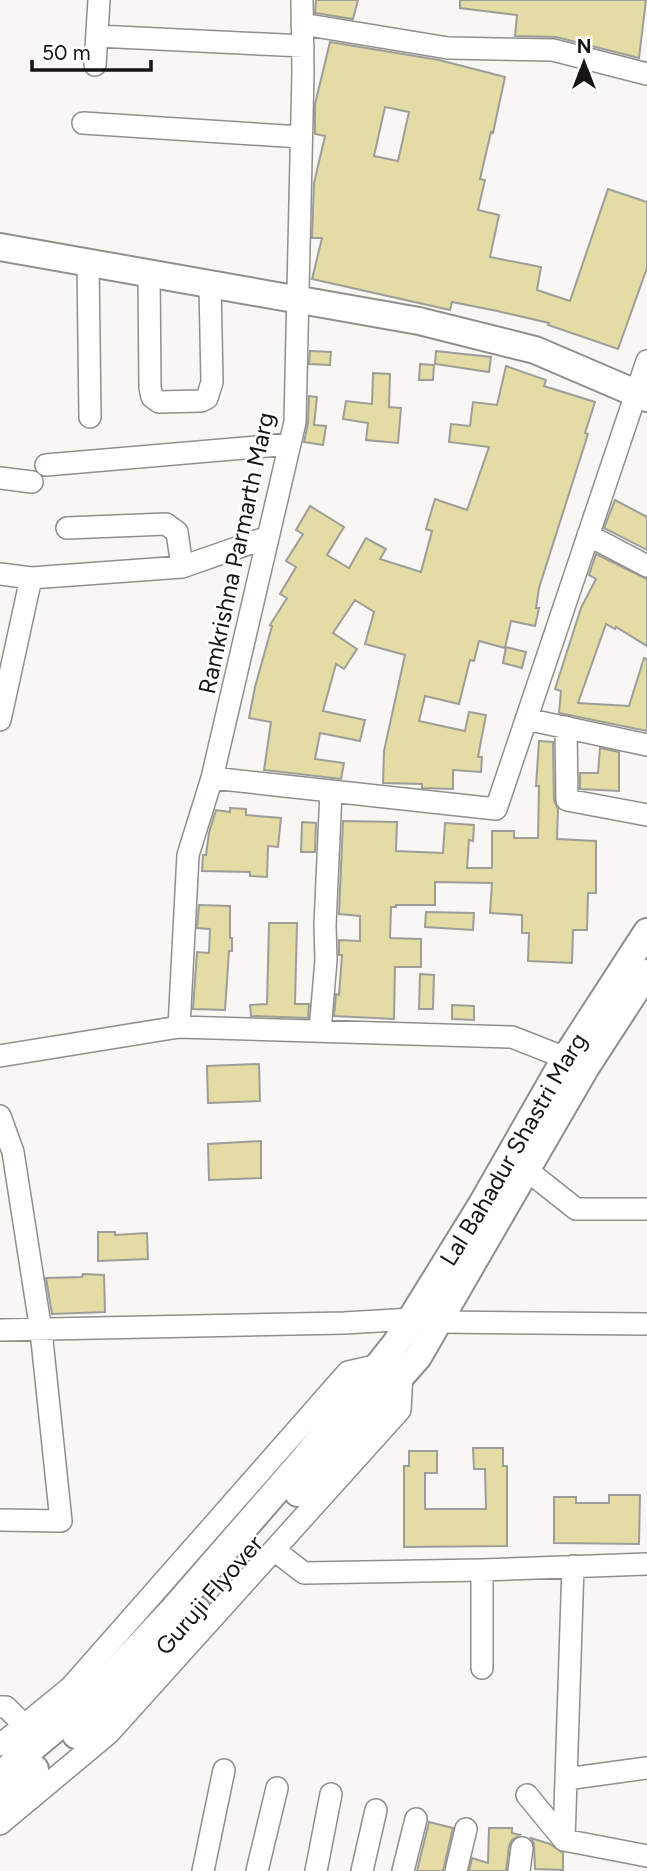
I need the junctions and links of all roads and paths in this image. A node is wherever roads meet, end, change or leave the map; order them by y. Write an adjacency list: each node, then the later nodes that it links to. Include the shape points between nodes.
1 (99, 0): 4 (street)
2 (302, 0): 3 (street, Ramkrishna Parmarth Marg)
3 (302, 24): 5 (street, Ramkrishna Parmarth Marg); 7 (street, via 448,48 553,50)
4 (97, 36): 5 (street); 6 (street)
5 (303, 46): 9 (street, Ramkrishna Parmarth Marg)
6 (95, 65)
7 (647, 74)
8 (83, 123): 9 (street)
9 (301, 137): 14 (street, Ramkrishna Parmarth Marg)
10 (0, 247): 11 (main road)
11 (88, 264): 12 (main road); 17 (street)
12 (149, 275): 13 (main road); 13 (street, via 150,387 159,402 208,398 212,382)
13 (210, 286): 14 (main road)
14 (297, 300): 16 (main road, via 419,321 535,350); 18 (street, Ramkrishna Parmarth Marg, via 295,422)
15 (647, 361): 16 (street)
16 (642, 396): 23 (street)
17 (90, 417)
18 (290, 444): 19 (street); 24 (street, Ramkrishna Parmarth Marg)
19 (46, 465)
20 (0, 478): 21 (street)
21 (32, 482)
22 (67, 528): 26 (street, via 166,524 177,532)
23 (588, 535): 25 (street); 29 (street)
24 (268, 537): 26 (street); 33 (street, Ramkrishna Parmarth Marg)
25 (647, 566)
26 (181, 567): 28 (street)
27 (0, 573): 28 (street)
28 (31, 578): 30 (street)
29 (526, 719): 31 (street); 34 (street, via 496,809)
30 (0, 720)
31 (566, 727): 32 (street); 35 (street, via 567,800)
32 (647, 745)
33 (212, 778): 34 (street); 38 (street, Ramkrishna Parmarth Marg, via 188,855)
34 (331, 791): 39 (street)
35 (647, 815)
36 (647, 932): 41 (main road, Lal Bahadur Shastri Marg)
37 (647, 974): 41 (main road, Lal Bahadur Shastri Marg)
38 (179, 1027): 39 (street); 40 (street)
39 (320, 1031): 41 (street, via 512,1037)
40 (0, 1056)
41 (576, 1062): 43 (main road, Lal Bahadur Shastri Marg); 45 (main road, Lal Bahadur Shastri Marg)
42 (0, 1116): 49 (street, via 13,1152)
43 (527, 1171): 44 (street, via 576,1209); 46 (main road, Lal Bahadur Shastri Marg)
44 (647, 1209)
45 (412, 1319): 49 (street); 50 (main road, Lal Bahadur Shastri Marg)
46 (439, 1322): 47 (street); 50 (main road, Lal Bahadur Shastri Marg, via 418,1357)
47 (647, 1324)
48 (0, 1330): 49 (street)
49 (41, 1331): 52 (street, via 61,1521)
50 (390, 1370): 51 (main road, Guruji Flyover); 53 (street, via 400,1410); 59 (street, via 348,1372 71,1687)
51 (365, 1400): 63 (main road, Guruji Flyover, via 304,1459 85,1704); 68 (main road, Guruji Flyover, via 129,1684 98,1717)
52 (0, 1520)
53 (274, 1550): 56 (street, via 304,1573); 71 (street, via 109,1733)
54 (647, 1564): 55 (street)
55 (573, 1566): 56 (street); 64 (street)
56 (482, 1570): 57 (street)
57 (482, 1668)
58 (0, 1707): 59 (street, via 6,1707)
59 (24, 1725): 60 (street)
60 (0, 1745)
61 (647, 1768): 64 (street)
62 (224, 1770): 76 (street)
63 (0, 1775)
64 (566, 1779): 73 (street)
65 (277, 1788): 77 (street)
66 (331, 1794): 78 (street)
67 (527, 1795): 73 (street)
68 (0, 1799)
69 (376, 1810): 79 (street)
70 (416, 1819): 80 (street)
71 (0, 1824)
72 (466, 1829): 81 (street)
73 (564, 1840): 75 (street)
74 (522, 1848): 82 (street)
75 (647, 1856)
76 (203, 1871)
77 (257, 1871)
78 (316, 1871)
79 (362, 1871)
80 (403, 1871)
81 (456, 1871)
82 (519, 1871)

